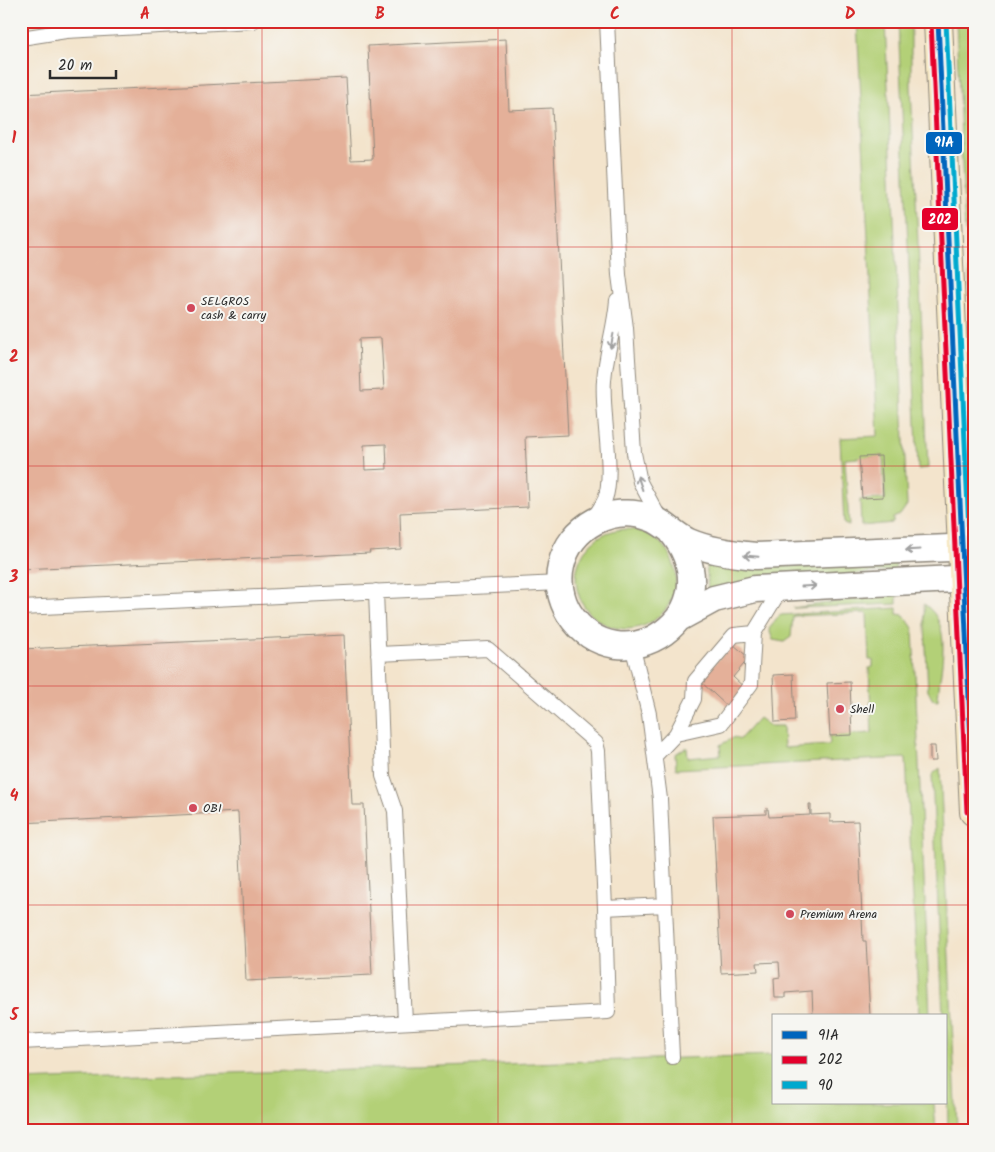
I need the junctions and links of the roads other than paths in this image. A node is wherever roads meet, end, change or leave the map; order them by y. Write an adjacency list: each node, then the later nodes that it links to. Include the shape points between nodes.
1 (253, 21): 4 (lane, via 66,31)
2 (608, 21): 5 (lane)
3 (938, 21): 8 (main road)
4 (21, 38)
5 (619, 275): 6 (lane, one-way to 6, via 615,325 604,378 608,482 604,500); 7 (lane, one-way to 5, via 644,493 636,468)
6 (590, 523): 7 (street, via 602,517 628,513 647,516); 10 (street, via 579,532 564,555)
7 (668, 529): 8 (street, one-way to 7, via 756,556 689,542); 14 (street, via 682,544 692,574 687,605)
8 (968, 547): 9 (main road)
9 (968, 578): 11 (street, one-way to 9); 20 (main road)
10 (559, 583): 12 (lane); 16 (street, via 567,610 584,631 610,643)
11 (782, 588): 14 (street, via 714,599); 15 (lane)
12 (376, 591): 13 (lane); 17 (lane)
13 (21, 608)
14 (679, 618): 16 (street, via 658,636)
15 (754, 634): 18 (lane, via 734,635 694,681 694,699); 18 (lane, via 751,684 721,724)
16 (632, 645): 19 (lane, via 649,714)
17 (378, 654): 22 (lane, via 488,649 596,743); 23 (lane, via 383,776 395,811)
18 (676, 734): 19 (lane)
19 (655, 756): 21 (lane)
20 (974, 812)
21 (665, 905): 22 (lane); 25 (lane)
22 (605, 908): 23 (lane, via 608,1012)
23 (405, 1022): 24 (lane)
24 (21, 1042)
25 (672, 1057)

